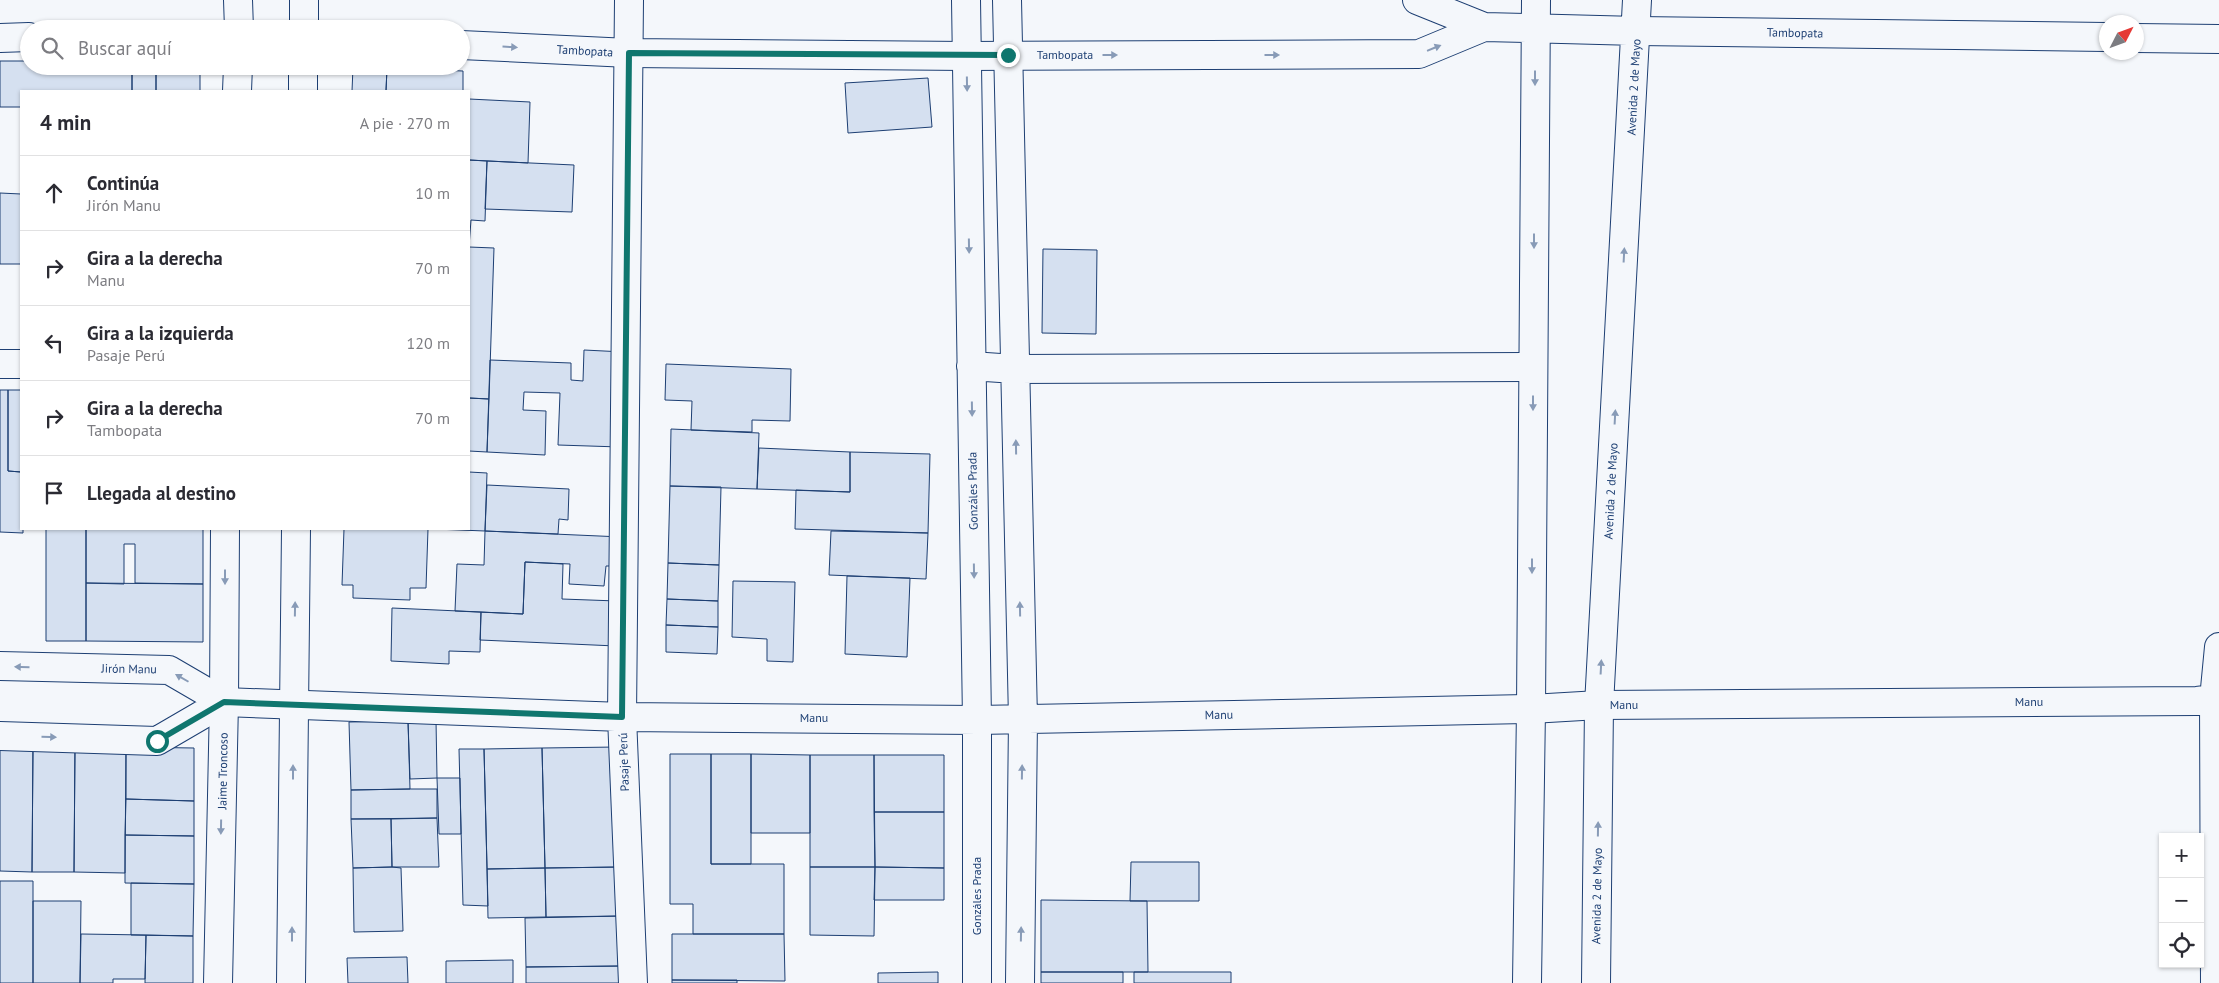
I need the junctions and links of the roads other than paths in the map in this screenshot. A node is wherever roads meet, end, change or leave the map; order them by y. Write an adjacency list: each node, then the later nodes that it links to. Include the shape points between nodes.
1 (238, 0): 9 (street)
2 (304, 0): 10 (street)
3 (629, 0): 20 (street, Pasaje Perú)
4 (966, 0): 22 (street, Gonzáles Prada)
5 (1007, 0): 21 (street)
6 (1417, 0): 11 (street, Tambopata)
7 (1536, 0): 12 (street)
8 (1637, 0): 13 (street, Avenida 2 de Mayo)
9 (239, 20)
10 (304, 20)
11 (1484, 27): 12 (street, Tambopata); 21 (street, Tambopata, one-way to 11, via 1420,54)
12 (1535, 30): 13 (street, Tambopata); 30 (street, one-way to 30)
13 (1637, 31): 15 (street, Tambopata); 39 (street, Avenida 2 de Mayo, one-way to 13)
14 (20, 37): 16 (street)
15 (2099, 37)
16 (0, 38)
17 (2144, 38): 18 (street)
18 (2219, 39)
19 (470, 45): 20 (street, Tambopata, one-way to 20)
20 (629, 53): 22 (street, Tambopata); 41 (street, Pasaje Perú)
21 (1008, 55): 22 (street, Tambopata); 31 (street)
22 (966, 56): 29 (street, Gonzáles Prada, one-way to 29)
23 (238, 75): 25 (street)
24 (303, 75): 26 (street)
25 (237, 90)
26 (303, 90)
27 (0, 364): 28 (street)
28 (20, 364)
29 (971, 366): 31 (street); 43 (street, Gonzáles Prada, one-way to 43)
30 (1533, 367): 31 (street); 40 (street, one-way to 40)
31 (1015, 369): 42 (street, one-way to 31)
32 (225, 530): 37 (street, Jaime Troncoso, one-way to 37)
33 (296, 530): 38 (street, one-way to 33)
34 (2219, 647): 36 (street)
35 (0, 666): 37 (street, Jirón Manu, one-way to 35, via 169,670)
36 (2214, 699): 39 (street, Manu); 52 (street)
37 (224, 702): 38 (street, Manu); 44 (street, one-way to 37, via 157,741); 45 (street, Jaime Troncoso, one-way to 45)
38 (293, 704): 41 (street, Manu); 46 (street, one-way to 38)
39 (1599, 705): 40 (street, Manu); 51 (street, Avenida 2 de Mayo, one-way to 39)
40 (1531, 709): 42 (street, Manu); 50 (street)
41 (622, 717): 43 (street, Manu); 47 (street, Pasaje Perú)
42 (1023, 719): 43 (street, Manu); 49 (street, one-way to 42)
43 (977, 720): 48 (street, Gonzáles Prada)
44 (0, 736)
45 (218, 983)
46 (292, 983)
47 (633, 983)
48 (977, 983)
49 (1020, 983)
50 (1526, 983)
51 (1596, 983)
52 (2215, 983)

